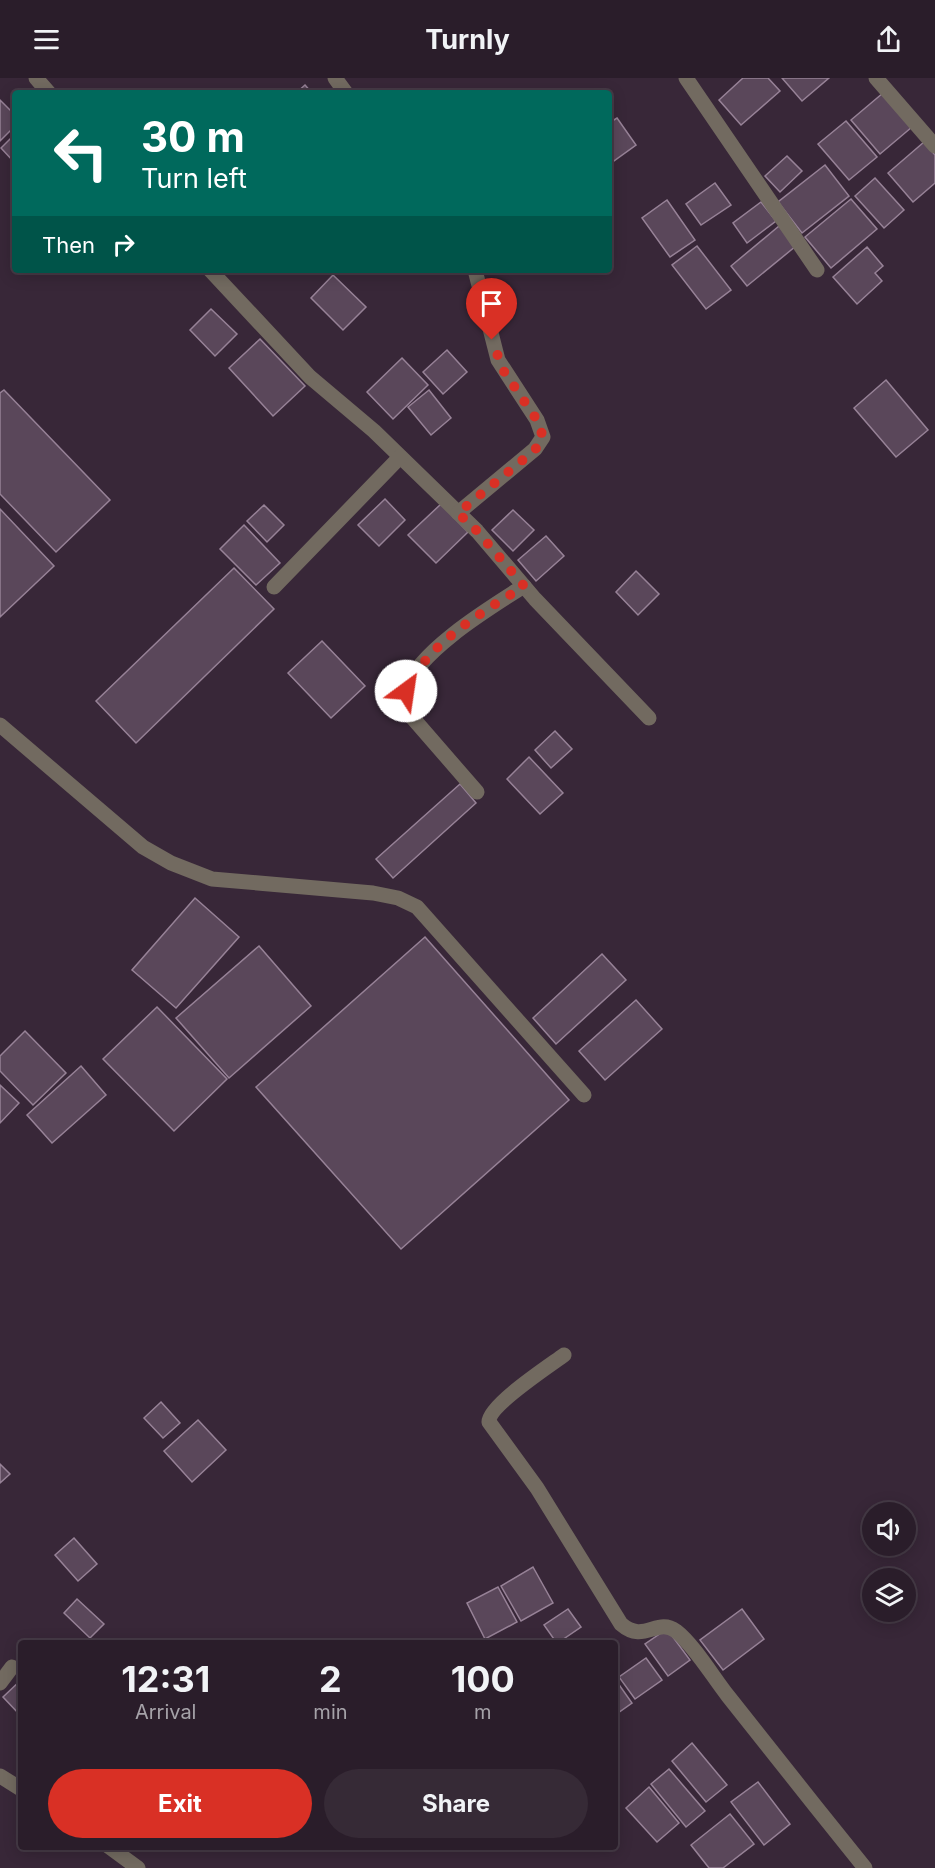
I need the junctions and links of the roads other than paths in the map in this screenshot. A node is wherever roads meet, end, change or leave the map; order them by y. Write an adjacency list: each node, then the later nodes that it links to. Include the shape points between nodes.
1 (36, 78): 4 (street)
2 (686, 78): 6 (street)
3 (876, 78): 5 (street)
4 (46, 90)
5 (935, 146)
6 (817, 270)
7 (213, 273): 9 (street, via 310,376)
8 (476, 273): 10 (street, via 498,360 537,420 543,437 535,450)
9 (400, 457): 10 (street); 12 (street)
10 (458, 513): 11 (street)
11 (524, 586): 13 (street); 15 (street, via 470,620 423,662 406,691 411,716)
12 (273, 587)
13 (649, 718)
14 (0, 725): 16 (street, via 143,847 171,863 212,879 373,893 417,907)
15 (477, 792)
16 (584, 1095)
17 (564, 1355): 24 (street, via 502,1402 489,1422 537,1488 621,1624 630,1632 662,1627 678,1632)
18 (12, 1667): 19 (street)
19 (0, 1683)
20 (0, 1776): 21 (street)
21 (18, 1787)
22 (113, 1850): 23 (street)
23 (138, 1868)
24 (865, 1868)

